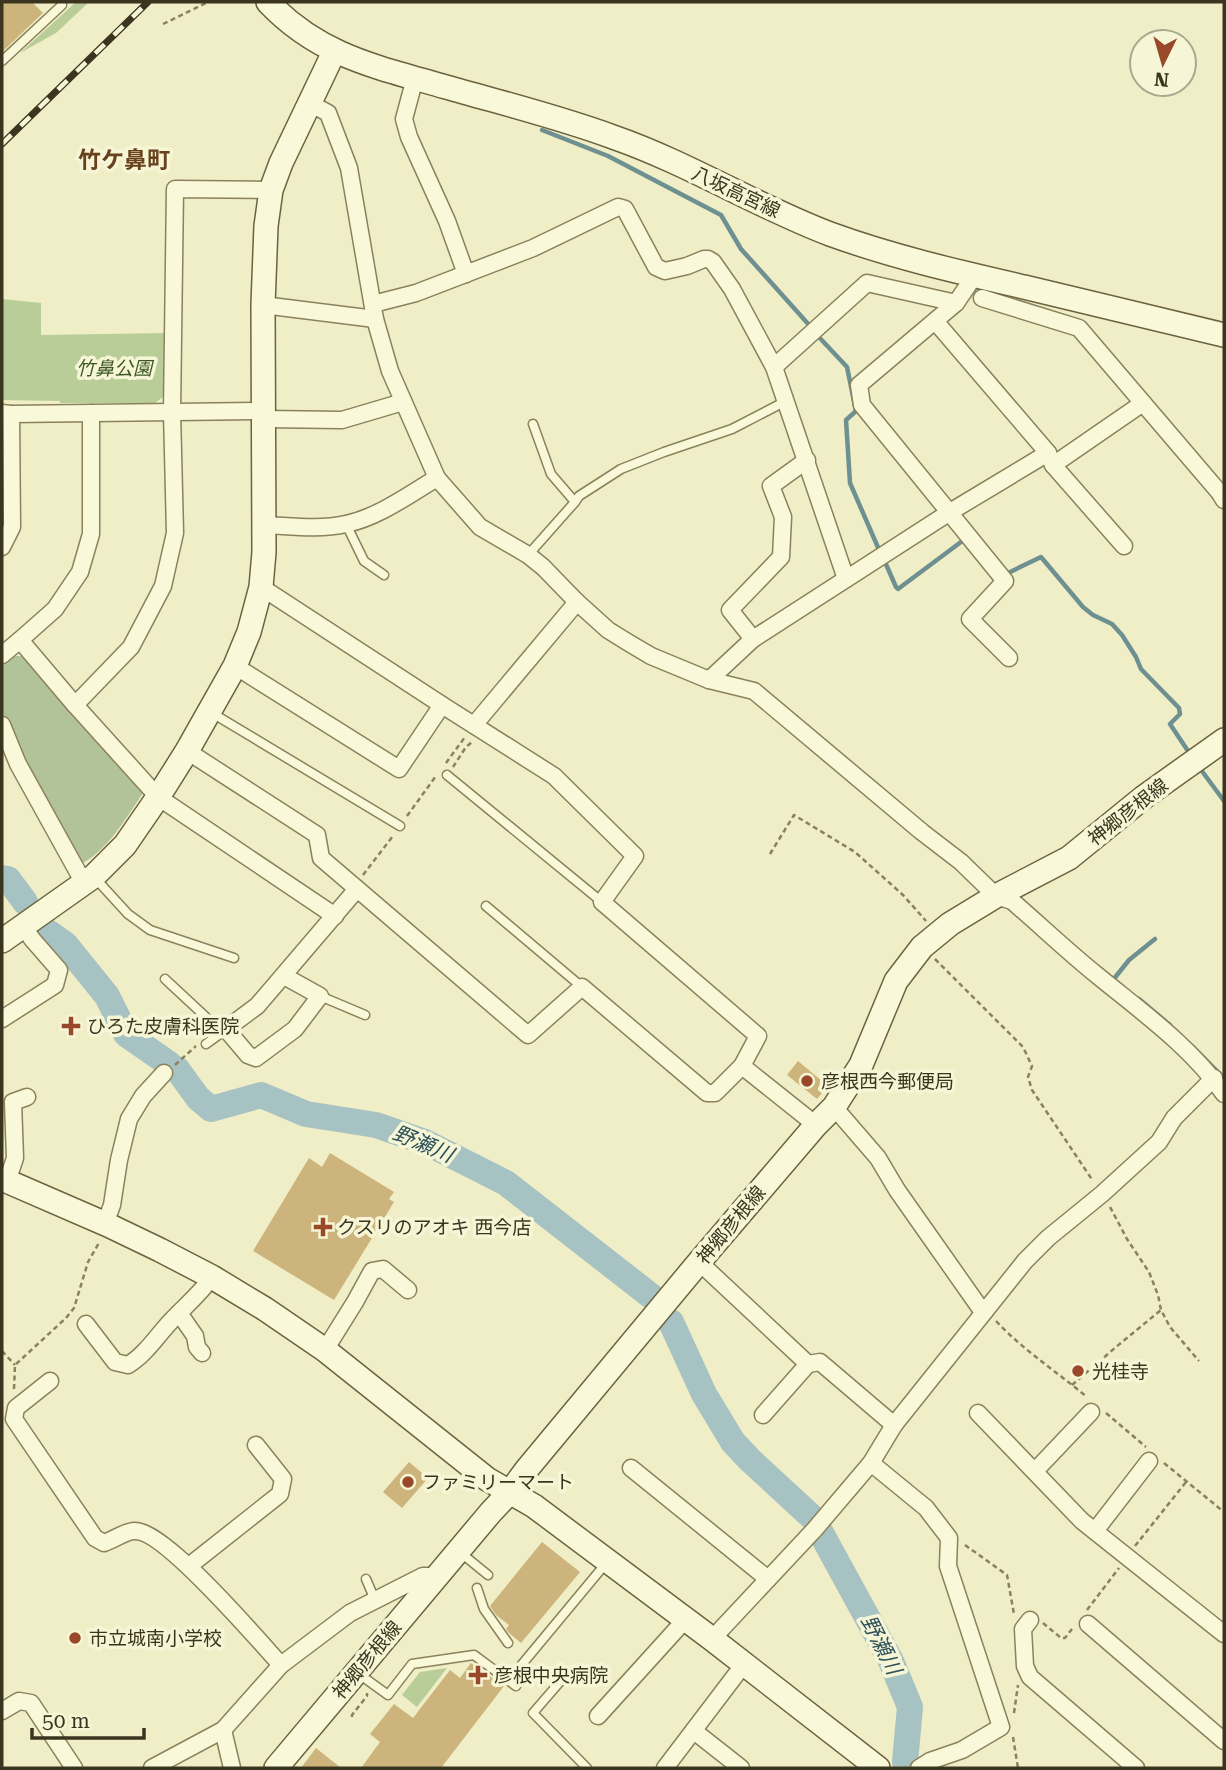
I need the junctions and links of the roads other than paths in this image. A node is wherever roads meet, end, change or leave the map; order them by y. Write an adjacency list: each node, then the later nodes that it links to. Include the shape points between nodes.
1 (268, 2): 3 (main road, 八坂高宮線, via 303,33)
2 (62, 5): 4 (lane)
3 (334, 52): 5 (main road, 八坂高宮線); 6 (main road)
4 (2, 61)
5 (415, 78): 8 (street, via 404,119); 9 (main road, 八坂高宮線, via 614,137 830,234)
6 (309, 103): 7 (main road); 13 (street, via 328,113 349,168)
7 (271, 190): 12 (main road); 20 (street, via 175,189)
8 (466, 274): 13 (street); 16 (street, via 618,207 625,209 656,267 664,271 704,258 713,262)
9 (975, 275): 11 (street); 15 (main road, 八坂高宮線)
10 (982, 298): 19 (street, via 1079,328)
11 (956, 303): 14 (street); 16 (street, via 867,283)
12 (263, 305): 13 (street); 23 (main road)
13 (374, 311): 18 (street)
14 (935, 321): 25 (street); 31 (street, via 859,385 862,405)
15 (1224, 335)
16 (774, 367): 17 (street)
17 (786, 401): 26 (street); 30 (lane, via 733,429 621,469)
18 (403, 402): 23 (street, via 342,420); 27 (street)
19 (1143, 403): 25 (street); 29 (street)
20 (172, 412): 21 (street); 23 (street); 47 (street, via 175,533 163,586 131,646)
21 (91, 413): 22 (street); 42 (street, via 91,534 80,572 55,610)
22 (6, 414): 28 (street)
23 (265, 415): 33 (main road)
24 (533, 424): 30 (lane, via 551,474)
25 (1051, 459): 31 (street); 34 (street)
26 (807, 460): 38 (street); 41 (street, via 771,486 783,517 781,557 730,610)
27 (437, 478): 32 (street, via 377,514); 36 (street, via 480,527)
28 (7, 479): 35 (street, via 12,527)
29 (1223, 494)
30 (575, 502): 36 (lane)
31 (950, 512): 38 (street); 44 (street, via 1005,581 970,620)
32 (346, 524): 33 (street, via 317,528); 37 (lane, via 364,561)
33 (265, 525): 39 (main road)
34 (1124, 546)
35 (2, 547)
36 (528, 555): 40 (street)
37 (384, 575)
38 (846, 579): 41 (street)
39 (261, 587): 45 (main road); 48 (street)
40 (577, 603): 46 (street, via 651,656); 51 (street)
41 (753, 639): 46 (street)
42 (20, 640): 43 (street); 47 (street)
43 (2, 655)
44 (1009, 658)
45 (236, 666): 48 (street, via 399,769); 49 (main road)
46 (709, 680): 59 (street, via 754,691)
47 (75, 705): 55 (street)
48 (442, 705): 51 (street)
49 (210, 711): 53 (main road); 56 (lane)
50 (2, 726): 57 (street, via 18,764)
51 (479, 727): 60 (street, via 554,776 635,856)
52 (1224, 740): 59 (main road, 神郷彦根線, via 1069,858)
53 (187, 751): 55 (main road); 58 (street, via 317,835 321,858)
54 (447, 775): 60 (lane)
55 (158, 797): 57 (main road, via 125,845); 62 (street)
56 (400, 826)
57 (90, 880): 63 (main road); 65 (lane, via 150,930)
58 (356, 888): 62 (street); 68 (street, via 528,1035)
59 (996, 896): 76 (street, via 1012,901); 79 (main road, 神郷彦根線, via 929,941 896,981 861,1065)
60 (602, 902): 74 (street, via 758,1036)
61 (486, 906): 68 (lane)
62 (335, 916): 66 (street)
63 (24, 927): 64 (main road); 71 (street, via 59,970 55,985)
64 (2, 941)
65 (234, 958)
66 (284, 976): 69 (street); 72 (street, via 257,1006)
67 (165, 979): 72 (lane)
68 (582, 987): 74 (street, via 707,1093 715,1093)
69 (320, 996): 70 (lane); 72 (street, via 295,1029 256,1058)
70 (365, 1015)
71 (2, 1019)
72 (224, 1031): 73 (lane)
73 (206, 1044)
74 (742, 1066): 80 (street)
75 (164, 1073): 82 (street, via 129,1119)
76 (1214, 1079): 77 (street); 86 (street, via 1174,1118 1159,1142 1040,1246)
77 (1224, 1094)
78 (27, 1097): 81 (street, via 13,1102 15,1158)
79 (834, 1107): 80 (main road, 神郷彦根線); 86 (street, via 878,1158)
80 (816, 1125): 83 (main road, 神郷彦根線)
81 (4, 1181): 82 (main road)
82 (104, 1229): 84 (main road)
83 (699, 1262): 91 (street); 102 (main road, 神郷彦根線)
84 (212, 1277): 87 (street); 89 (main road)
85 (408, 1290): 89 (street, via 383,1269 372,1271)
86 (985, 1311): 96 (street)
87 (179, 1313): 88 (street, via 128,1365 115,1362); 90 (street)
88 (86, 1324)
89 (325, 1350): 102 (main road, via 464,1469)
90 (202, 1353)
91 (808, 1364): 95 (street); 96 (street, via 820,1362)
92 (50, 1381): 106 (street, via 16,1408 14,1419 95,1538 104,1543 142,1532)
93 (1091, 1412): 101 (street)
94 (978, 1413): 101 (street)
95 (763, 1415)
96 (894, 1425): 99 (street)
97 (256, 1445): 106 (street, via 283,1479 281,1494)
98 (1149, 1461): 103 (street)
99 (871, 1463): 110 (street); 136 (street, via 926,1508 949,1538 947,1566 1001,1727)
100 (631, 1468): 110 (street)
101 (1035, 1471): 103 (street)
102 (510, 1492): 104 (main road, 神郷彦根線); 105 (main road)
103 (1095, 1531): 116 (street)
104 (461, 1545): 107 (lane); 108 (main road, 神郷彦根線)
105 (607, 1562): 113 (main road); 122 (lane, via 513,1683 474,1656 412,1664 387,1695)
106 (189, 1566): 120 (street)
107 (488, 1575)
108 (438, 1576): 112 (street, via 423,1576); 122 (main road, 神郷彦根線)
109 (366, 1579): 112 (lane)
110 (768, 1579): 117 (street)
111 (477, 1588): 118 (lane, via 484,1609)
112 (375, 1600): 120 (street, via 349,1610)
113 (685, 1620): 117 (main road); 124 (street)
114 (1026, 1624): 137 (street, via 1025,1665 1030,1677)
115 (1081, 1624): 127 (street)
116 (1224, 1634)
117 (712, 1639): 119 (main road)
118 (508, 1643)
119 (744, 1664): 126 (street); 135 (main road)
120 (281, 1665): 125 (street)
121 (565, 1676): 132 (lane, via 533,1713)
122 (362, 1683): 131 (main road, 神郷彦根線)
123 (2, 1711): 128 (street, via 19,1700 31,1703)
124 (598, 1716)
125 (223, 1730): 129 (street); 130 (street)
126 (694, 1731): 133 (street); 134 (street)
127 (1224, 1741)
128 (66, 1766)
129 (152, 1768)
130 (232, 1768)
131 (276, 1768)
132 (587, 1768)
133 (665, 1768)
134 (741, 1768)
135 (878, 1768)
136 (919, 1768)
137 (1136, 1768)

